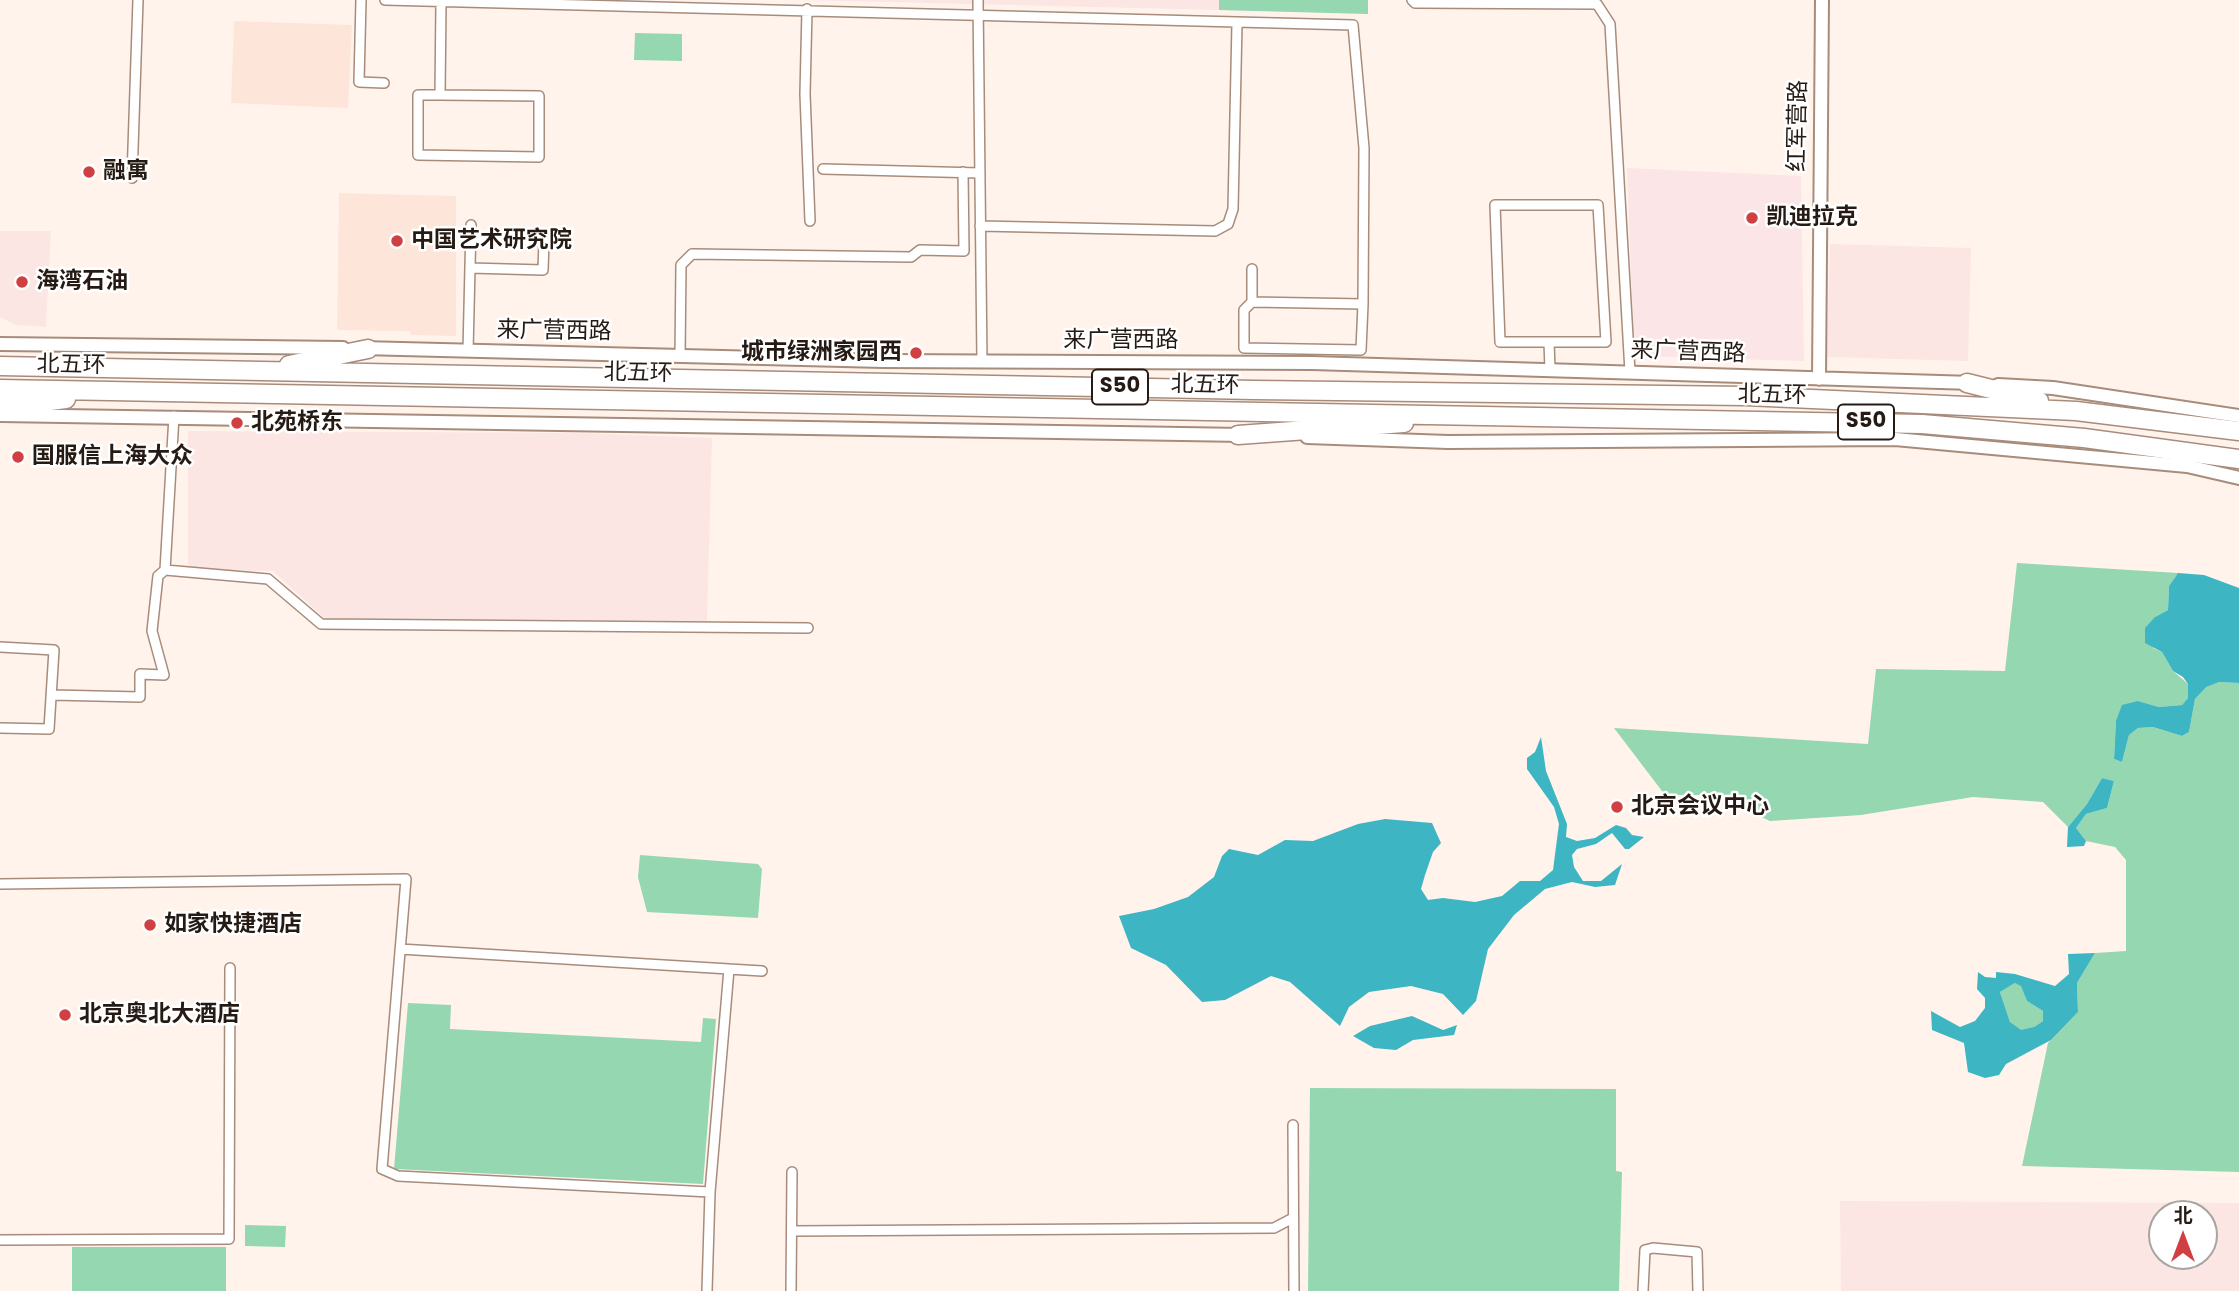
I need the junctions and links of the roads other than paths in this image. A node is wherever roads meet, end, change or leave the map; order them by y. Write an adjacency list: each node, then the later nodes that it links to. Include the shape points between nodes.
1 (138, 0): 16 (street)
2 (361, 0): 11 (street, via 359,82)
3 (385, 0): 7 (street)
4 (978, 0): 9 (street)
5 (1412, 0): 38 (street, via 1597,4 1610,24)
6 (1822, 0): 39 (street, 红军营路)
7 (442, 2): 8 (street); 12 (street)
8 (807, 9): 9 (street); 17 (street)
9 (978, 13): 10 (street); 15 (street)
10 (1237, 23): 19 (street, via 1233,209 1228,224 1215,231); 26 (street, via 1353,25 1364,148)
11 (384, 83)
12 (440, 95): 12 (street, via 418,95 418,155 538,157 539,96)
13 (823, 169): 14 (street)
14 (963, 173): 15 (street); 21 (street)
15 (979, 173): 19 (street)
16 (132, 178)
17 (810, 221)
18 (471, 225): 20 (street)
19 (980, 226): 22 (street)
20 (470, 239): 23 (street); 23 (street, via 544,241 544,251 543,270)
21 (964, 251): 22 (street); 32 (street, via 920,250 911,257 692,254 681,265)
22 (980, 251): 33 (street)
23 (470, 268): 31 (street)
24 (1252, 269): 25 (street)
25 (1252, 302): 26 (street); 30 (street, via 1244,310 1244,348)
26 (1363, 304): 30 (street, via 1361,350)
27 (1549, 342): 27 (street, via 1606,342 1598,205 1494,205 1500,342); 36 (street)
28 (0, 344): 29 (street, 来广营西路)
29 (368, 349): 31 (street, 来广营西路); 37 (highway)
30 (1295, 349): 34 (street)
31 (468, 351): 32 (street, 来广营西路)
32 (680, 356): 33 (street, 来广营西路)
33 (982, 362): 34 (street, 来广营西路)
34 (1294, 363): 36 (street, 来广营西路)
35 (0, 366): 37 (highway, 北五环 / S50)
36 (1550, 370): 38 (street, 来广营西路)
37 (258, 372): 44 (highway, 北五环 / S50, via 1732,396)
38 (1630, 372): 39 (street, 来广营西路)
39 (1819, 379): 40 (street, 来广营西路)
40 (1967, 383): 44 (highway); 48 (street, 来广营西路, via 2053,388)
41 (0, 389): 42 (highway, 北五环 / S50)
42 (127, 391): 43 (highway); 46 (highway, 北五环 / S50)
43 (0, 407)
44 (2076, 411): 49 (highway, 北五环 / S50)
45 (0, 415): 47 (street)
46 (1491, 415): 50 (highway); 51 (highway, 北五环 / S50, via 1922,424 2084,438)
47 (174, 416): 50 (street); 53 (street)
48 (2239, 416)
49 (2239, 431)
50 (1238, 435): 52 (street, via 1448,442 1895,439 2187,466)
51 (2239, 459)
52 (2239, 478)
53 (165, 570): 54 (street, via 268,579 321,624); 56 (street, via 158,576 152,631 164,675 141,674 140,697)
54 (808, 628)
55 (0, 647): 56 (street, via 54,650)
56 (51, 695): 57 (street, via 49,729)
57 (0, 728)
58 (0, 884): 59 (street, via 406,879)
59 (400, 949): 61 (street); 65 (street, via 382,1169 398,1176)
60 (230, 968): 68 (street, via 229,1238)
61 (729, 969): 62 (street); 65 (street)
62 (762, 971)
63 (1293, 1125): 66 (street)
64 (792, 1172): 67 (street)
65 (710, 1192): 69 (street)
66 (1293, 1218): 67 (street, via 1274,1227); 71 (street)
67 (792, 1231): 70 (street)
68 (0, 1240)
69 (707, 1291)
70 (791, 1291)
71 (1294, 1291)
72 (1643, 1291): 73 (street, via 1645,1250 1653,1248 1697,1252)
73 (1698, 1291)

